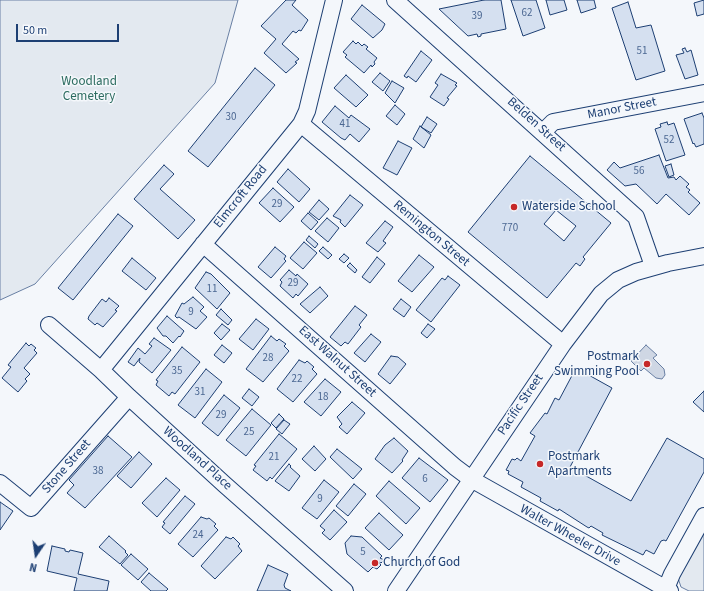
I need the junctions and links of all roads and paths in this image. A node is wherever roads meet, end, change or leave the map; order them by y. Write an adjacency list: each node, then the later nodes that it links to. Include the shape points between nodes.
1 (334, 0): 4 (street, Elmcroft Road, via 307,111)
2 (395, 0): 5 (street, Belden Street)
3 (704, 93): 5 (street, Manor Street, via 553,122)
4 (301, 124): 6 (street, Elmcroft Road); 10 (street, Remington Street)
5 (544, 132): 8 (street, Belden Street, via 636,217)
6 (203, 244): 11 (street, Elmcroft Road); 13 (street, East Walnut Street)
7 (704, 256): 8 (street, Pacific Street)
8 (653, 266): 10 (street, Pacific Street, via 609,287 591,305)
9 (49, 325): 11 (street, Woodland Place)
10 (562, 344): 13 (street, Pacific Street)
11 (101, 370): 12 (street, Woodland Place)
12 (129, 397): 14 (street, Stone Street, via 32,508); 17 (street, Woodland Place)
13 (471, 479): 16 (street, Walter Wheeler Drive); 18 (street, Pacific Street)
14 (0, 483)
15 (704, 516): 16 (street, via 672,574)
16 (667, 590)
17 (345, 591)
18 (396, 591)

